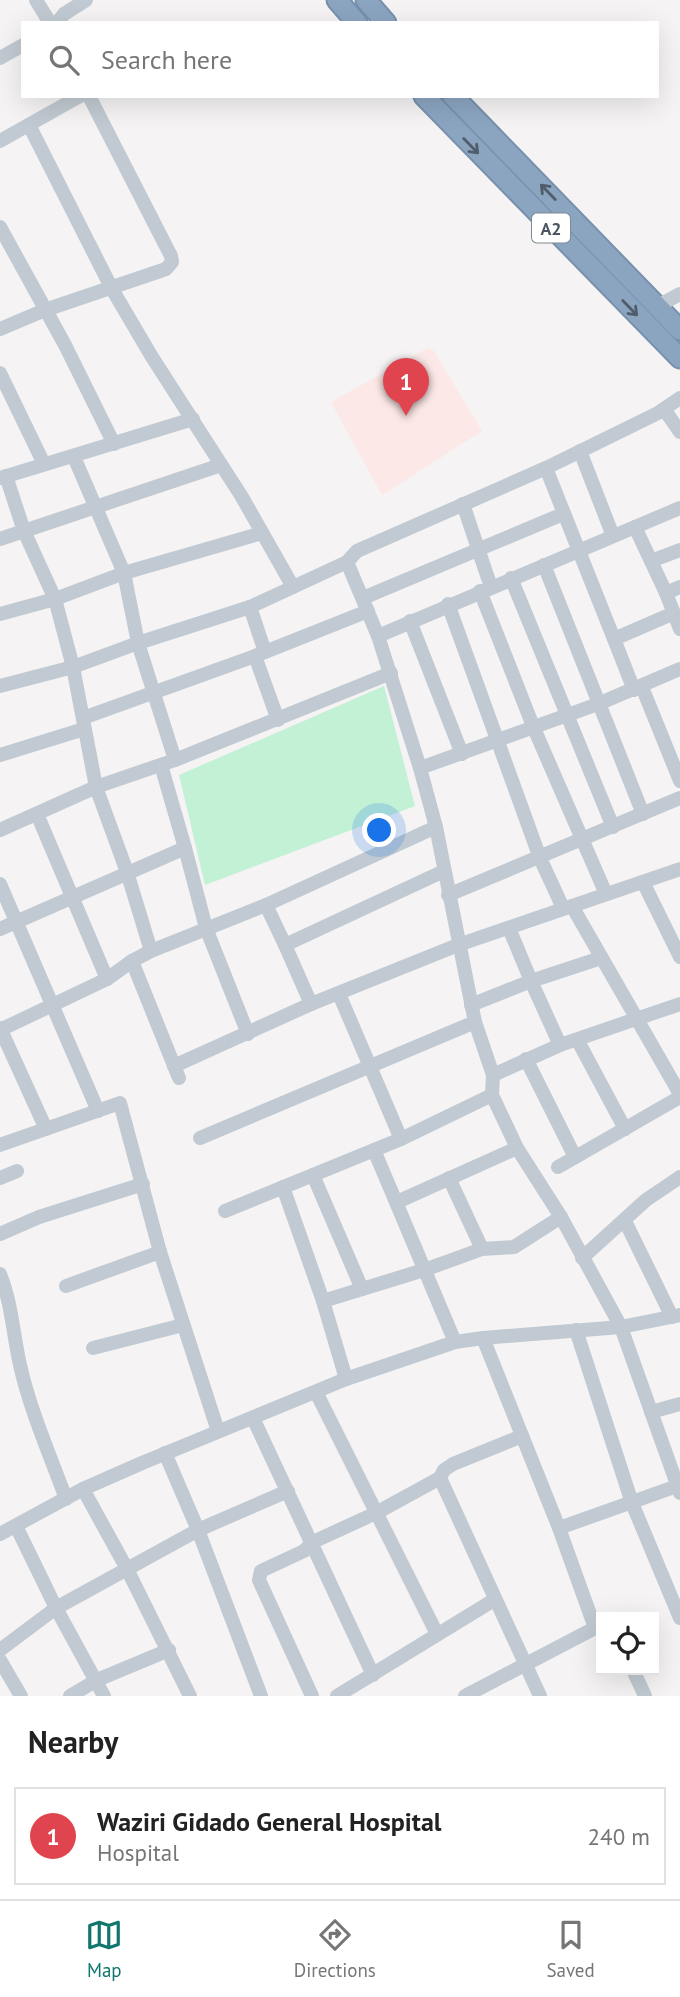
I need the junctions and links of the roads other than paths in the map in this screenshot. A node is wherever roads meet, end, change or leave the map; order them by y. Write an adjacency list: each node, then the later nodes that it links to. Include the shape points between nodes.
1 (36, 0): 5 (street)
2 (86, 0): 6 (street)
3 (337, 0): 7 (highway)
4 (366, 0): 8 (highway)
5 (49, 21)
6 (59, 21)
7 (355, 21)
8 (384, 21)
9 (21, 46): 10 (street)
10 (0, 58)
11 (76, 98): 15 (street)
12 (90, 98): 18 (street, via 172,262 166,269)
13 (426, 98): 24 (highway, A2, one-way to 24)
14 (455, 98): 20 (highway, A2, one-way to 14)
15 (29, 125): 16 (street); 18 (street)
16 (0, 141)
17 (0, 227): 21 (street)
18 (113, 289): 21 (street); 28 (street)
19 (680, 294): 20 (street)
20 (656, 307): 23 (highway, A2)
21 (45, 310): 22 (street); 30 (street)
22 (0, 329)
23 (680, 330)
24 (680, 358)
25 (0, 373): 33 (street)
26 (680, 397): 27 (street)
27 (664, 409): 29 (street); 31 (street)
28 (193, 419): 30 (street); 34 (street)
29 (680, 432)
30 (114, 444): 32 (street)
31 (580, 450): 35 (street); 44 (street)
32 (74, 457): 33 (street); 38 (street)
33 (44, 464): 36 (street)
34 (222, 465): 38 (street); 43 (street)
35 (545, 468): 37 (street); 40 (street)
36 (3, 477): 42 (street)
37 (463, 503): 48 (street); 50 (street, via 357,551)
38 (98, 508): 42 (street); 52 (street)
39 (680, 508): 41 (street)
40 (563, 514): 46 (street); 48 (street)
41 (635, 527): 44 (street); 49 (street)
42 (24, 531): 45 (street); 57 (street)
43 (262, 533): 52 (street); 54 (street)
44 (613, 536): 46 (street)
45 (0, 539)
46 (578, 550): 51 (street); 66 (street)
47 (680, 550): 49 (street)
48 (477, 551): 55 (street); 58 (street)
49 (651, 561): 56 (street)
50 (347, 562): 54 (street); 58 (street)
51 (544, 565): 53 (street); 75 (street)
52 (124, 573): 57 (street); 67 (street)
53 (512, 578): 55 (street); 76 (street)
54 (293, 587): 60 (street)
55 (486, 589): 59 (street); 79 (street)
56 (673, 590): 61 (street)
57 (55, 599): 62 (street); 69 (street)
58 (366, 604): 65 (street); 68 (street)
59 (448, 604): 63 (street); 80 (street)
60 (250, 607): 67 (street); 68 (street)
61 (674, 613): 64 (street); 66 (street)
62 (0, 614)
63 (410, 621): 65 (street); 81 (street)
64 (680, 628)
65 (378, 636): 71 (street)
66 (614, 639): 73 (street)
67 (138, 643): 69 (street); 74 (street)
68 (260, 654): 74 (street); 77 (street)
69 (73, 667): 72 (street); 78 (street)
70 (680, 669): 73 (street)
71 (391, 673): 77 (street); 85 (street)
72 (0, 685)
73 (638, 688): 75 (street); 86 (street)
74 (153, 692): 78 (street); 83 (street)
75 (598, 704): 76 (street); 90 (street)
76 (566, 715): 79 (street); 92 (street)
77 (278, 720): 83 (street)
78 (84, 724): 82 (street); 87 (street)
79 (533, 726): 80 (street); 94 (street)
80 (496, 740): 81 (street); 96 (street)
81 (462, 754): 85 (street)
82 (0, 755)
83 (175, 760): 84 (street)
84 (161, 765): 87 (street); 95 (street)
85 (420, 768): 91 (street)
86 (680, 781)
87 (96, 787): 89 (street); 98 (street)
88 (680, 798): 90 (street)
89 (37, 814): 93 (street); 104 (street)
90 (643, 814): 92 (street)
91 (436, 827): 97 (street); 105 (street)
92 (612, 827): 94 (street)
93 (0, 831)
94 (581, 840): 96 (street); 102 (street)
95 (186, 848): 98 (street); 108 (street)
96 (540, 858): 103 (street); 106 (street)
97 (444, 871): 103 (street); 111 (street)
98 (127, 872): 104 (street); 113 (street)
99 (679, 873): 100 (street)
100 (643, 882): 102 (street); 114 (street)
101 (0, 884): 107 (street)
102 (606, 894): 106 (street)
103 (448, 895): 112 (street)
104 (71, 896): 107 (street); 117 (street)
105 (266, 905): 108 (street); 111 (street)
106 (567, 907): 109 (street); 115 (street)
107 (17, 921): 110 (street); 123 (street)
108 (206, 928): 113 (street); 127 (street)
109 (509, 928): 112 (street); 118 (street)
110 (0, 929)
111 (285, 945): 120 (street)
112 (458, 945): 119 (street); 122 (street)
113 (151, 951): 116 (street)
114 (680, 957)
115 (601, 958): 118 (street); 124 (street)
116 (132, 961): 117 (street); 127 (street, via 177,1072)
117 (107, 979): 123 (street)
118 (531, 981): 122 (street); 129 (street)
119 (339, 994): 120 (street); 131 (street)
120 (311, 1004): 127 (street)
121 (680, 1004): 124 (street)
122 (471, 1005): 125 (street)
123 (52, 1006): 126 (street); 135 (street)
124 (635, 1019): 128 (street); 134 (street)
125 (475, 1022): 131 (street); 132 (street)
126 (0, 1030): 136 (street)
127 (248, 1034)
128 (578, 1041): 129 (street); 137 (street)
129 (560, 1045): 130 (street)
130 (526, 1059): 132 (street); 143 (street)
131 (368, 1065): 138 (street); 139 (street)
132 (493, 1075): 133 (street)
133 (492, 1095): 139 (street); 141 (street)
134 (680, 1095): 137 (street)
135 (98, 1111): 136 (street); 150 (street, via 120,1103)
136 (46, 1129): 140 (street)
137 (625, 1129): 143 (street)
138 (201, 1138)
139 (401, 1139): 142 (street)
140 (1, 1144)
141 (517, 1148): 149 (street); 154 (street)
142 (374, 1150): 146 (street); 152 (street)
143 (575, 1157): 144 (street)
144 (558, 1167)
145 (17, 1171): 148 (street)
146 (313, 1175): 151 (street); 163 (street)
147 (680, 1177): 155 (street)
148 (0, 1178)
149 (449, 1178): 152 (street); 157 (street)
150 (142, 1184): 156 (street); 158 (street)
151 (284, 1187): 153 (street); 164 (street)
152 (397, 1202): 160 (street)
153 (225, 1211)
154 (561, 1217): 157 (street, via 514,1247); 159 (street)
155 (625, 1221): 159 (street); 165 (street)
156 (0, 1234)
157 (482, 1249): 160 (street)
158 (160, 1252): 162 (street); 166 (street)
159 (582, 1258): 167 (street)
160 (424, 1270): 163 (street); 170 (street)
161 (0, 1274): 184 (street, via 26,1390)
162 (66, 1286)
163 (362, 1289): 164 (street)
164 (323, 1301): 172 (street)
165 (676, 1316): 167 (street)
166 (183, 1325): 171 (street); 177 (street)
167 (621, 1327): 168 (street); 175 (street)
168 (576, 1330): 169 (street); 185 (street)
169 (483, 1338): 170 (street); 178 (street)
170 (455, 1342): 172 (street)
171 (93, 1348)
172 (346, 1379): 173 (street)
173 (316, 1392): 176 (street); 186 (street)
174 (680, 1404): 175 (street)
175 (651, 1412): 182 (street)
176 (253, 1418): 177 (street); 183 (street)
177 (218, 1431): 179 (street)
178 (522, 1436): 180 (street, via 453,1464); 188 (street)
179 (165, 1453): 181 (street); 189 (street)
180 (440, 1478): 186 (street); 193 (street)
181 (83, 1489): 184 (street); 192 (street)
182 (679, 1489): 185 (street)
183 (288, 1491): 189 (street); 191 (street)
184 (66, 1499): 187 (street)
185 (632, 1503): 188 (street); 195 (street)
186 (376, 1513): 191 (street); 198 (street)
187 (16, 1526): 190 (street); 194 (street)
188 (559, 1528): 196 (street)
189 (198, 1530): 192 (street); 210 (street)
190 (0, 1534)
191 (313, 1542): 203 (street); 211 (street, via 258,1575)
192 (127, 1569): 194 (street); 200 (street)
193 (494, 1600): 198 (street); 202 (street)
194 (57, 1608): 199 (street); 205 (street)
195 (680, 1618)
196 (596, 1622)
197 (596, 1628): 202 (street)
198 (437, 1634): 203 (street)
199 (0, 1650)
200 (169, 1650): 205 (street); 209 (street)
201 (0, 1660): 206 (street)
202 (525, 1665): 213 (street); 214 (street)
203 (373, 1675): 212 (street)
204 (635, 1675): 215 (street)
205 (97, 1680): 207 (street); 208 (street)
206 (21, 1696)
207 (70, 1696)
208 (104, 1696)
209 (190, 1696)
210 (261, 1696)
211 (312, 1696)
212 (337, 1696)
213 (465, 1696)
214 (540, 1696)
215 (645, 1696)

